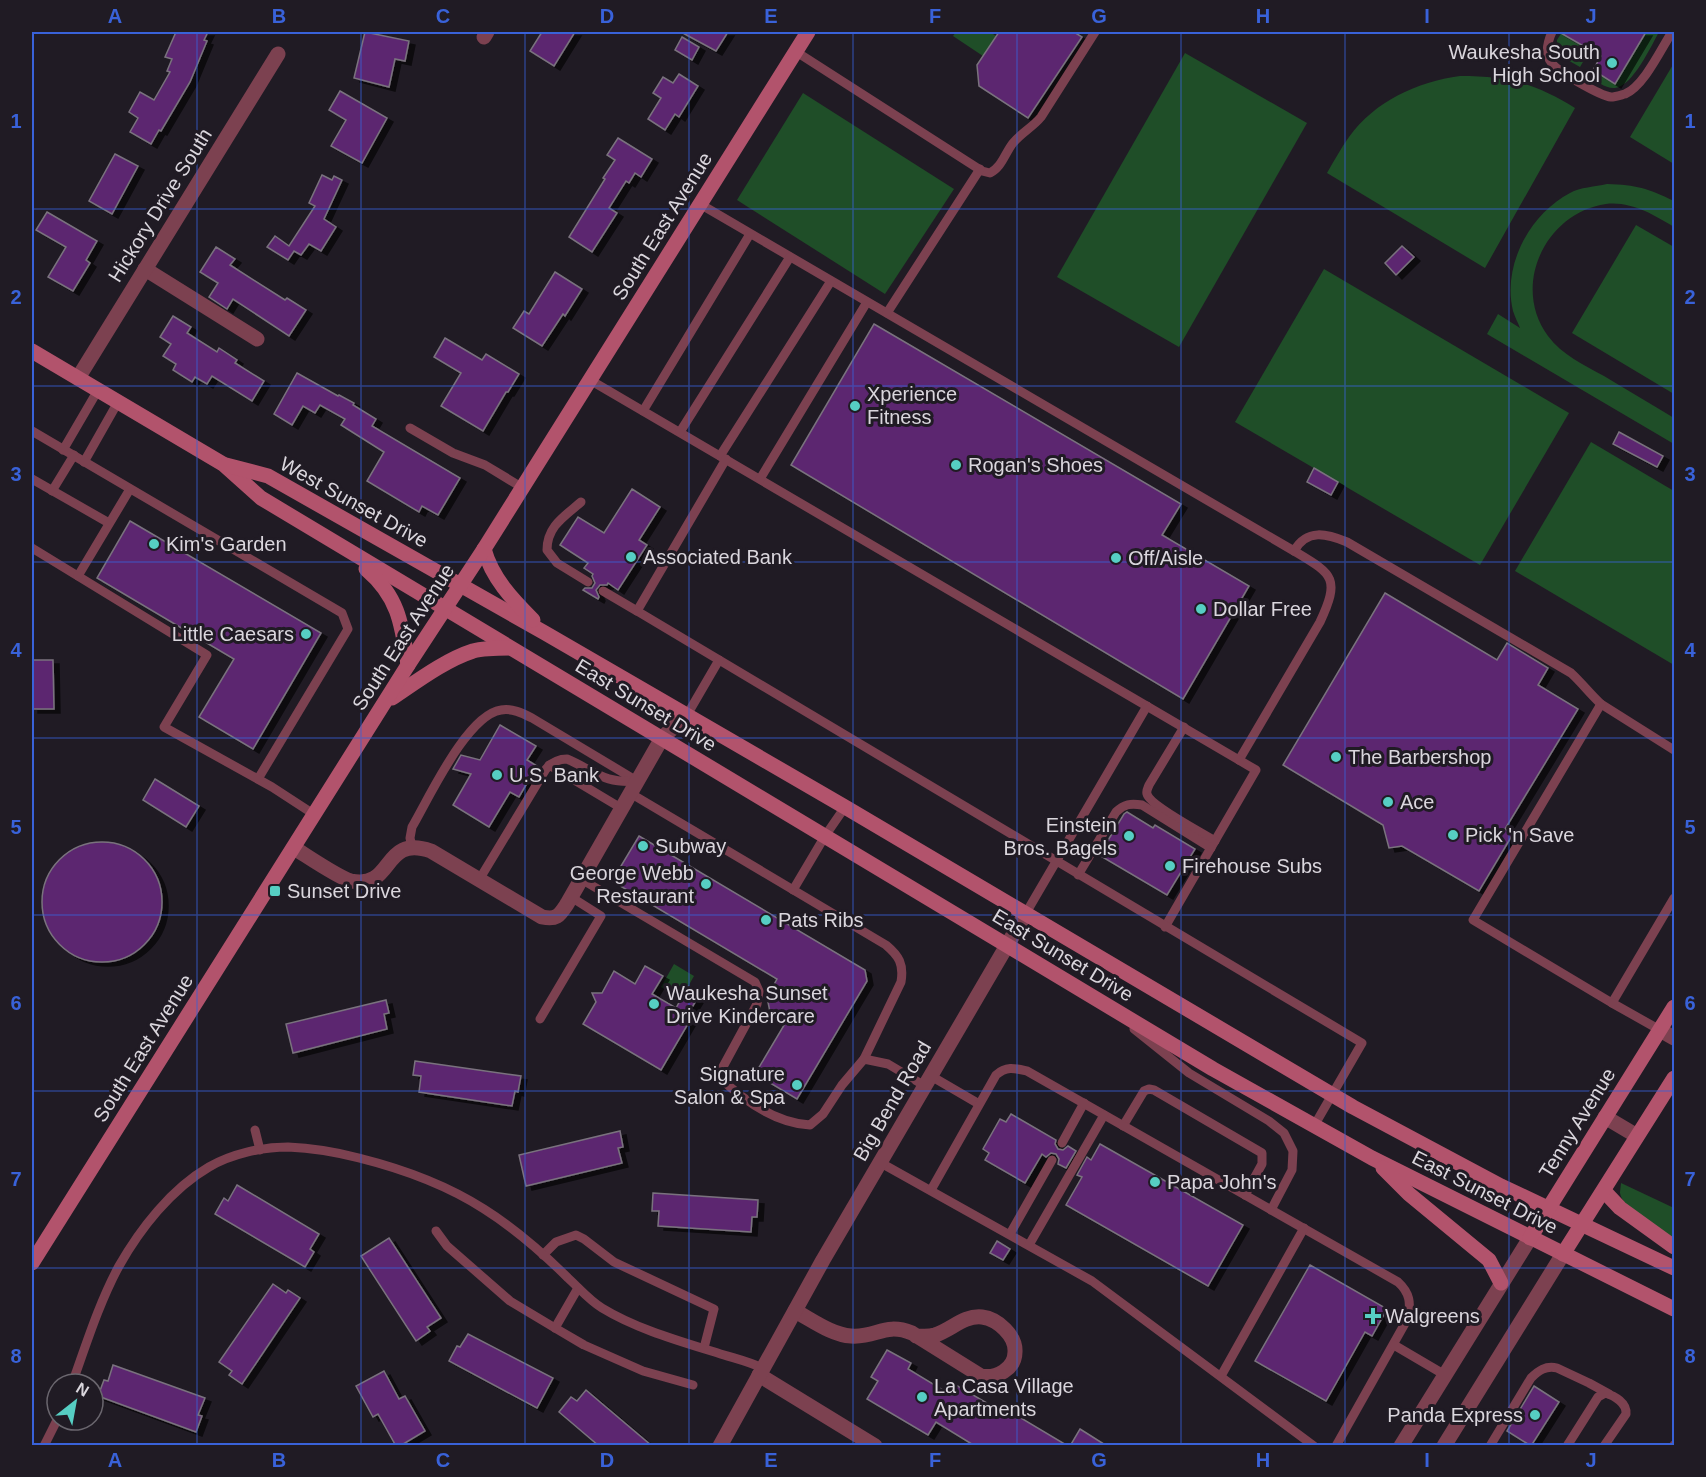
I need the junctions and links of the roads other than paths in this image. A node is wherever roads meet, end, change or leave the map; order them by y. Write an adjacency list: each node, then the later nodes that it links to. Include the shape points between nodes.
1 (808, 32): 5 (main road, South East Avenue)
2 (1095, 32): 7 (lane, via 1036,124 1012,143 994,171)
3 (1552, 32): 4 (lane, via 1547,52 1550,62 1612,97 1637,86)
4 (1672, 32)
5 (795, 51): 7 (lane); 8 (main road, South East Avenue)
6 (278, 54): 11 (street, Hickory Drive South)
7 (980, 170): 14 (lane)
8 (700, 204): 9 (lane); 18 (main road, South East Avenue)
9 (750, 234): 10 (lane); 21 (lane)
10 (790, 257): 12 (lane); 24 (lane)
11 (145, 269): 15 (street); 17 (street, Hickory Drive South)
12 (831, 281): 13 (lane); 27 (lane)
13 (867, 302): 14 (lane); 31 (lane)
14 (887, 313): 40 (lane)
15 (257, 339)
16 (32, 351): 17 (main road, West Sunset Drive)
17 (78, 378): 19 (main road, West Sunset Drive)
18 (590, 380): 21 (lane); 32 (main road, South East Avenue)
19 (98, 390): 20 (main road, West Sunset Drive); 25 (lane)
20 (118, 402): 28 (lane); 29 (main road, West Sunset Drive)
21 (643, 411): 24 (lane)
22 (410, 429): 32 (lane)
23 (32, 431): 25 (lane)
24 (680, 432): 27 (lane)
25 (63, 450): 26 (lane)
26 (74, 456): 28 (lane); 34 (lane)
27 (723, 458): 31 (lane); 46 (lane)
28 (84, 462): 33 (lane)
29 (223, 464): 37 (main road, West Sunset Drive, via 261,498); 43 (main road, West Sunset Drive, via 268,476)
30 (32, 479): 34 (lane)
31 (760, 480): 53 (lane)
32 (523, 488): 39 (main road, South East Avenue)
33 (130, 489): 36 (lane); 60 (lane, via 342,613 348,629)
34 (52, 491): 36 (lane)
35 (581, 502): 42 (lane, via 557,522 547,550 557,563)
36 (109, 523): 41 (lane)
37 (332, 541): 45 (main road, West Sunset Drive); 50 (main road, via 379,580 393,600 402,624)
38 (32, 548): 41 (lane)
39 (484, 549): 43 (main road, South East Avenue); 47 (main road, via 489,565 511,598)
40 (1294, 551): 52 (lane, via 1298,543 1318,534 1347,542 1571,673); 58 (lane, via 1327,573 1332,591 1320,622)
41 (78, 576): 60 (lane, via 207,655 164,727)
42 (588, 582)
43 (461, 586): 45 (main road, South East Avenue); 47 (main road, East Sunset Drive)
44 (603, 591): 46 (lane)
45 (445, 609): 48 (main road, East Sunset Drive); 50 (main road, South East Avenue)
46 (637, 611): 49 (lane)
47 (545, 633): 54 (main road, East Sunset Drive)
48 (510, 648): 51 (main road, via 472,651 435,669); 56 (main road, East Sunset Drive)
49 (719, 660): 54 (lane); 69 (lane)
50 (408, 665): 51 (main road, South East Avenue)
51 (387, 701): 64 (main road, South East Avenue)
52 (1601, 704): 57 (lane); 79 (lane, via 1473,920)
53 (1147, 706): 55 (lane); 69 (lane)
54 (687, 715): 56 (street); 62 (main road, East Sunset Drive)
55 (1184, 727): 58 (lane); 66 (lane, via 1149,785 1147,795 1158,807)
56 (662, 738): 61 (street); 65 (main road, East Sunset Drive)
57 (1674, 750)
58 (1239, 760): 66 (lane, via 1256,770)
59 (549, 765): 61 (lane, via 567,759 607,779); 63 (lane); 72 (lane)
60 (258, 779): 64 (lane)
61 (634, 787): 63 (street); 67 (lane, via 532,718 500,710 482,719 461,743 412,827); 73 (lane)
62 (844, 807): 65 (lane); 76 (main road, East Sunset Drive)
63 (621, 808): 71 (street)
64 (315, 815): 68 (main road, South East Avenue)
65 (825, 837): 73 (lane); 78 (main road, East Sunset Drive)
66 (1213, 844): 70 (lane, via 1142,805 1125,805 1112,817); 77 (lane)
67 (412, 847): 68 (street, via 398,852 375,878 360,882 344,879); 72 (street, via 430,851)
68 (294, 848): 116 (main road, South East Avenue)
69 (1057, 862): 70 (lane); 76 (lane)
70 (1078, 875): 77 (lane)
71 (581, 879): 74 (street); 85 (lane, via 755,982 759,991 757,1004 718,1076 770,1114 795,1124 810,1125 823,1114)
72 (479, 880): 74 (street, via 542,917 560,916)
73 (794, 890): 85 (lane, via 886,945 900,961 901,982)
74 (571, 897): 82 (lane, via 601,916)
75 (1674, 898): 79 (lane)
76 (1026, 913): 78 (street, Big Bend Road); 88 (main road, East Sunset Drive)
77 (1165, 927): 88 (lane, via 1362,1043)
78 (1006, 945): 80 (main road, East Sunset Drive); 87 (street, Big Bend Road)
79 (1612, 1003): 83 (lane)
80 (1107, 1006): 94 (main road, East Sunset Drive); 106 (lane, via 1190,1072 1284,1133 1293,1151 1292,1170)
81 (1674, 1007): 83 (main road, Tenny Avenue)
82 (540, 1019)
83 (1660, 1030): 84 (street); 92 (main road, Tenny Avenue)
84 (1674, 1038)
85 (864, 1059): 87 (lane, via 888,1064)
86 (1674, 1078): 96 (main road)
87 (928, 1081): 90 (lane); 101 (street, Big Bend Road)
88 (1331, 1095): 94 (lane); 105 (main road, East Sunset Drive)
89 (1084, 1103): 90 (lane, via 1027,1071 1010,1068 996,1075); 91 (lane); 97 (lane)
90 (980, 1104): 102 (lane)
91 (1104, 1115): 93 (lane); 112 (lane)
92 (1605, 1117): 96 (street); 105 (main road, Tenny Avenue)
93 (1123, 1126): 104 (lane); 104 (lane, via 1144,1091 1149,1089 1164,1096 1262,1153 1262,1164)
94 (1314, 1126): 99 (main road, East Sunset Drive)
95 (255, 1130): 98 (lane)
96 (1637, 1136): 103 (main road)
97 (1062, 1143)
98 (260, 1150): 115 (lane, via 287,1147 336,1152 397,1168 485,1209); 126 (lane, via 209,1167 176,1192 148,1222 112,1280)
99 (1372, 1158): 111 (main road, East Sunset Drive); 118 (main road, via 1489,1260)
100 (1052, 1160): 110 (lane)
101 (881, 1163): 102 (lane); 121 (street, Big Bend Road)
102 (931, 1190): 110 (lane)
103 (1604, 1191): 107 (main road); 113 (main road, via 1620,1208)
104 (1245, 1195): 106 (lane)
105 (1548, 1208): 107 (main road, East Sunset Drive); 111 (main road, Tenny Avenue)
106 (1271, 1210): 108 (lane)
107 (1582, 1224): 114 (main road); 117 (main road, East Sunset Drive)
108 (1304, 1228): 124 (lane, via 1403,1287 1410,1308); 129 (lane)
109 (436, 1231): 122 (lane, via 447,1246 510,1301)
110 (1010, 1234): 112 (lane)
111 (1530, 1238): 114 (main road, East Sunset Drive); 118 (street, Tenny Avenue)
112 (1029, 1245): 129 (lane, via 1092,1281)
113 (1674, 1247)
114 (1563, 1254): 120 (main road, East Sunset Drive); 139 (street)
115 (543, 1255): 119 (lane); 125 (lane, via 556,1242 576,1234 614,1262 714,1309)
116 (32, 1263)
117 (1674, 1268)
118 (1501, 1283): 128 (street, Tenny Avenue)
119 (578, 1288): 122 (lane); 125 (lane, via 617,1317)
120 (1674, 1309)
121 (795, 1311): 123 (street, via 850,1336 891,1328); 127 (street, Big Bend Road)
122 (555, 1328): 130 (lane, via 643,1371)
123 (916, 1336): 123 (street, via 981,1376 996,1376 1015,1358 1009,1335 986,1318 971,1317 934,1335)
124 (1394, 1345): 128 (lane); 137 (lane)
125 (704, 1348): 127 (lane, via 743,1360)
126 (77, 1372)
127 (760, 1372): 134 (street, Big Bend Road); 135 (street)
128 (1445, 1375): 138 (street, Tenny Avenue)
129 (1221, 1376): 136 (lane)
130 (693, 1385)
131 (1609, 1394): 140 (lane, via 1557,1368 1539,1370); 141 (lane, via 1598,1397); 142 (lane, via 1627,1409)
132 (51, 1432): 133 (lane)
133 (44, 1446)
134 (720, 1446)
135 (875, 1446)
136 (1314, 1446)
137 (1336, 1446)
138 (1401, 1446)
139 (1444, 1446)
140 (1490, 1446)
141 (1567, 1446)
142 (1604, 1446)

